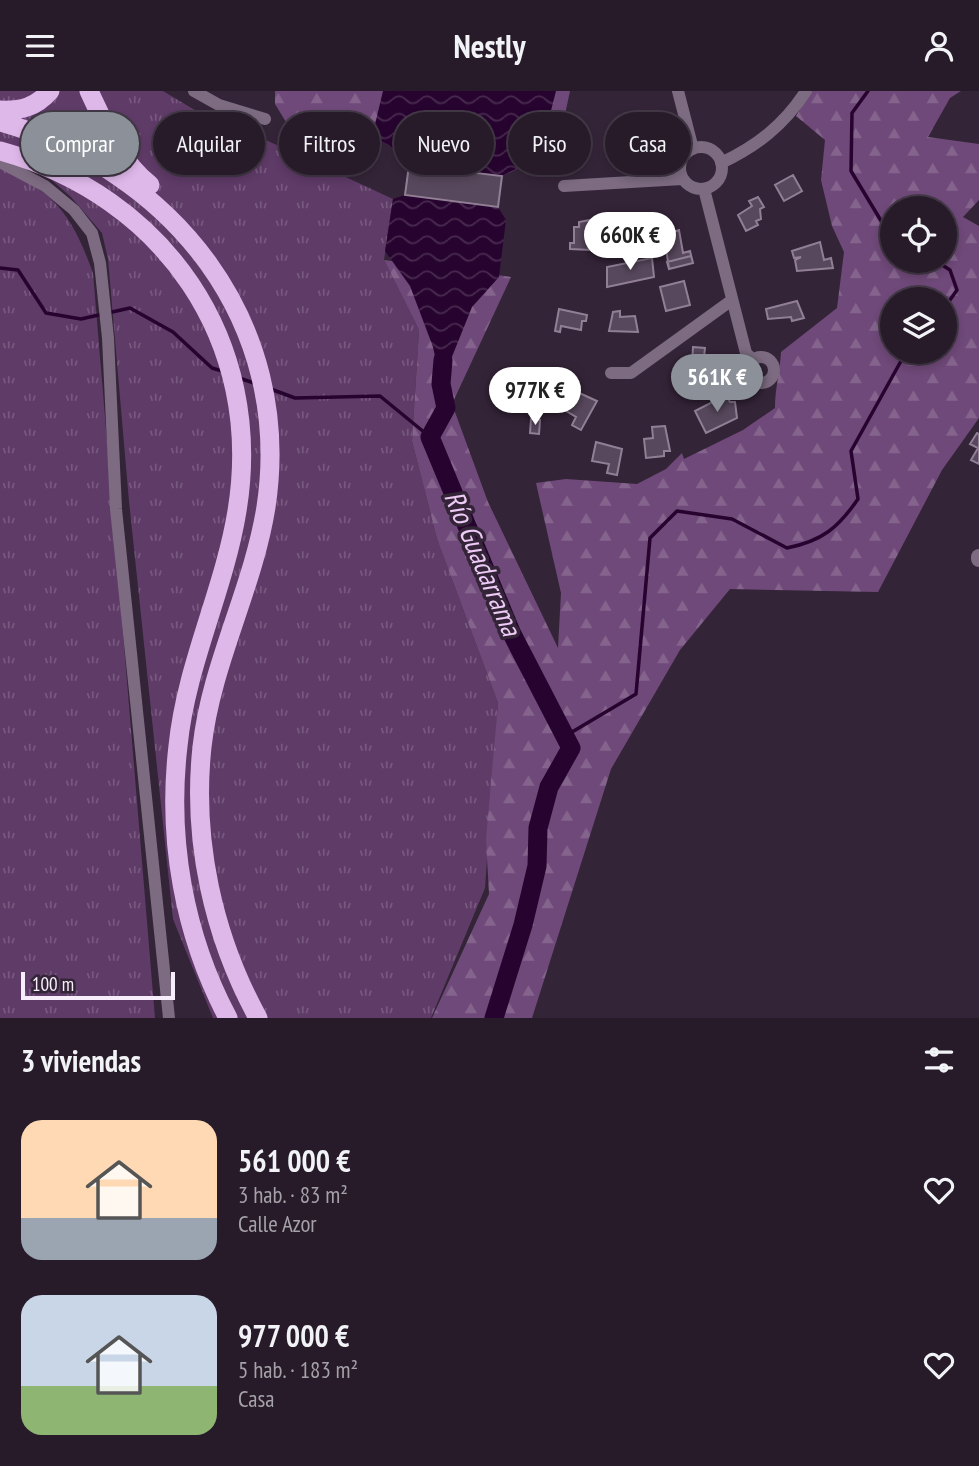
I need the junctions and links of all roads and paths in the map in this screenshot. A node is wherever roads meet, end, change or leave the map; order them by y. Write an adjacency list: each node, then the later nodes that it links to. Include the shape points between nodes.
1 (50, 91): 6 (highway, via 26,109)
2 (89, 91): 16 (highway, via 135,173 194,227 219,263)
3 (194, 91): 7 (street)
4 (678, 91): 9 (street)
5 (806, 91): 12 (street, via 782,123 754,148)
6 (0, 110)
7 (242, 112)
8 (0, 122): 16 (highway, via 60,143 130,183 166,212 203,253)
9 (693, 149): 12 (street, via 710,149); 13 (street, via 681,162)
10 (0, 151): 21 (highway, via 55,170 125,211 158,240 211,317 236,387 243,468 231,544 183,706 174,806 177,866 190,919 204,966)
11 (0, 162): 20 (street, via 45,185 74,210 92,233 100,263 116,509)
12 (721, 163): 15 (street, via 718,180)
13 (682, 179): 14 (street); 15 (street)
14 (564, 186)
15 (704, 189): 17 (street)
16 (229, 294): 22 (highway, via 261,377 271,467 257,550 206,717 201,764 204,864 229,957)
17 (732, 300): 18 (street, via 746,353); 19 (street, via 631,373)
18 (753, 360)
19 (611, 373)
20 (169, 1018)
21 (228, 1018)
22 (258, 1018)

